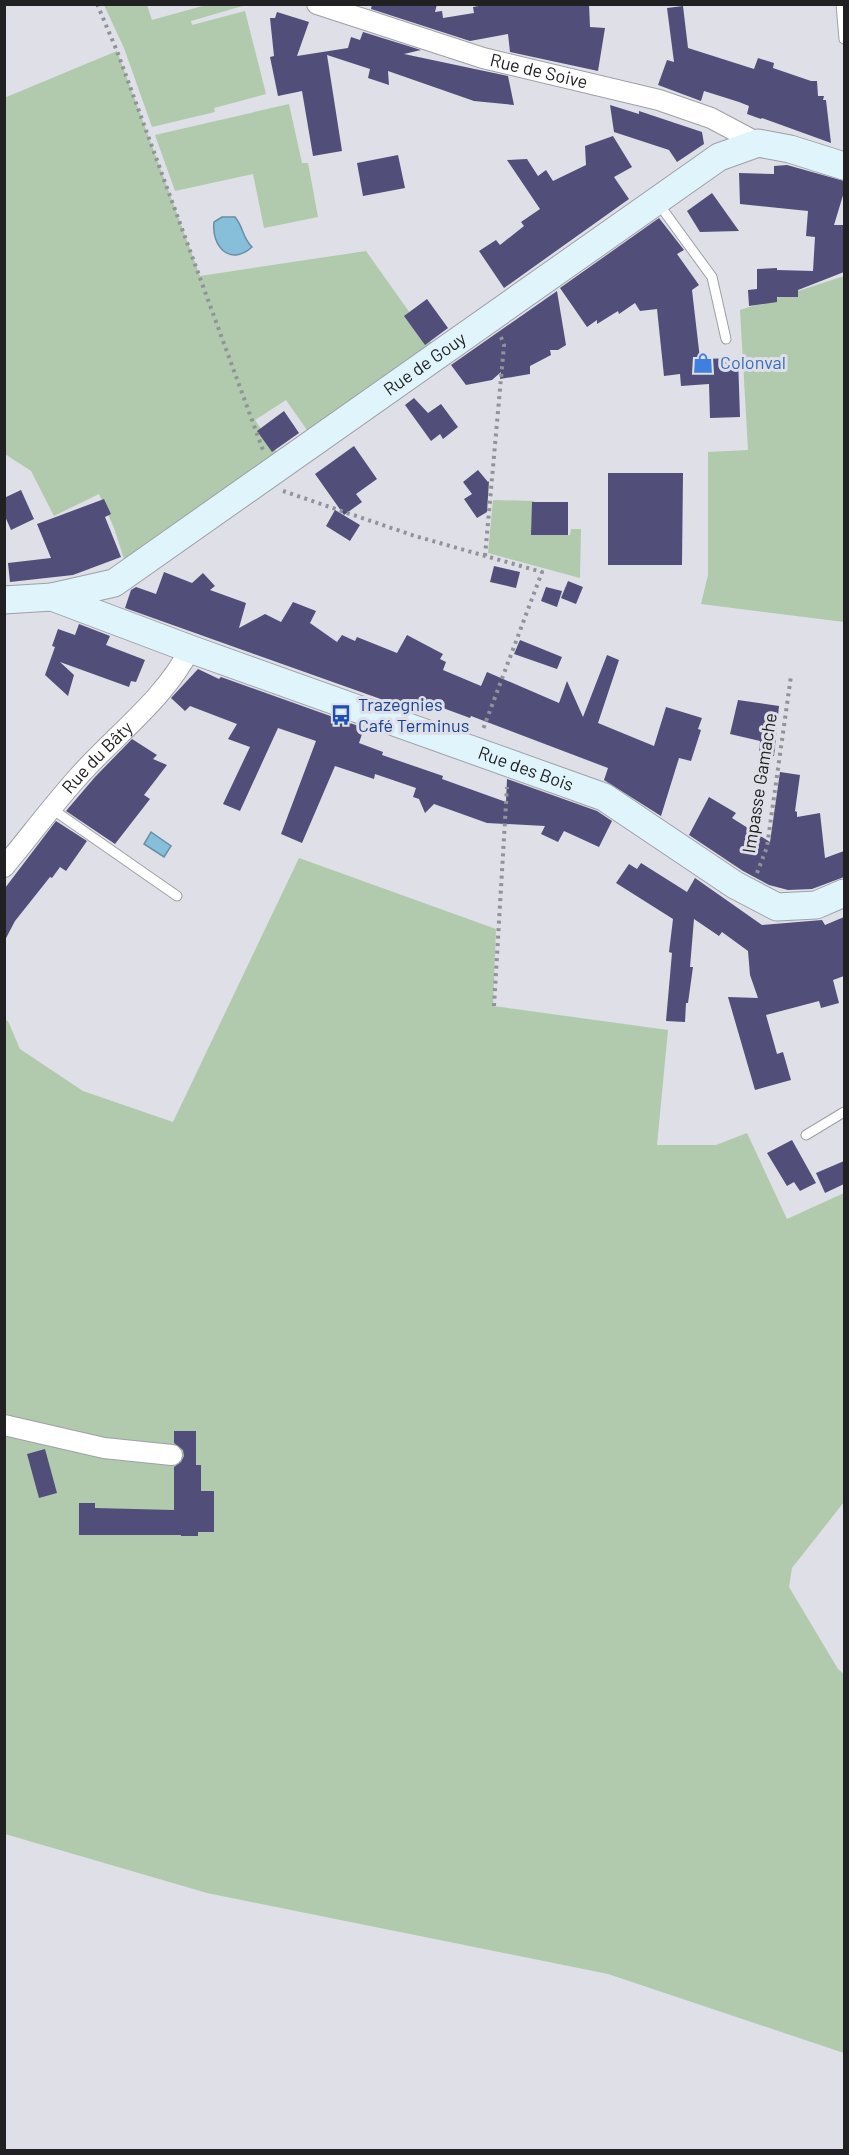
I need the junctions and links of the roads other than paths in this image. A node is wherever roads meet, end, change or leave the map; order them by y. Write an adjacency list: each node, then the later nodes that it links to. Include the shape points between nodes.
1 (317, 4): 4 (street, Rue de Soive, via 483,58 659,100 711,118)
2 (841, 4): 3 (lane)
3 (844, 39)
4 (758, 143): 5 (street); 6 (street, Rue de Gouy, via 719,157)
5 (844, 166)
6 (657, 201): 7 (lane, via 712,277); 8 (street, Rue de Gouy, via 114,583)
7 (726, 339)
8 (52, 597): 9 (street, Rue de Gouy); 10 (street, Rue des Bois)
9 (4, 600)
10 (190, 649): 11 (street, Rue du Bâty, via 180,669); 13 (street, Rue des Bois, via 604,797 735,885 777,907 816,905)
11 (52, 809): 12 (street, Rue du Bâty); 14 (lane)
12 (4, 867)
13 (844, 893)
14 (177, 896)
15 (844, 1112): 16 (lane)
16 (806, 1135)
17 (4, 1425): 18 (street, via 105,1448)
18 (172, 1455)

